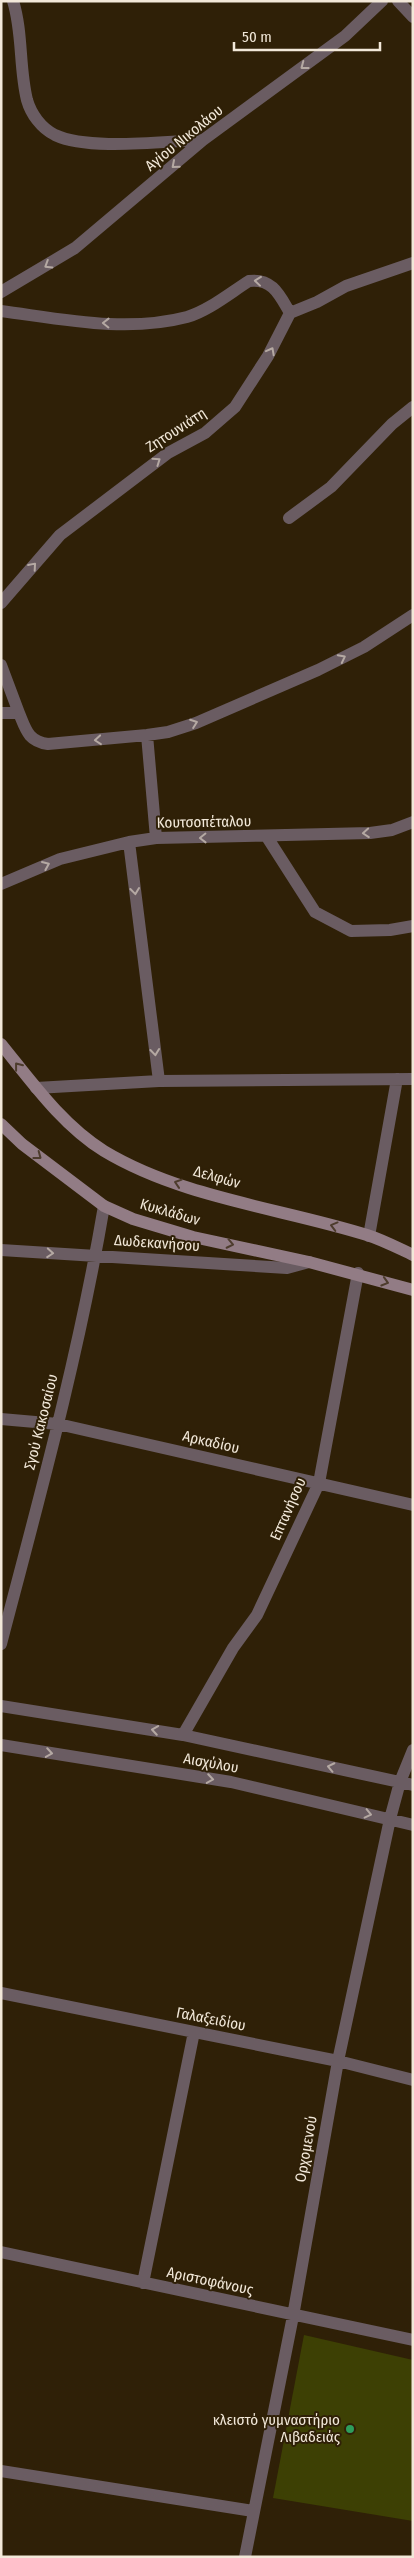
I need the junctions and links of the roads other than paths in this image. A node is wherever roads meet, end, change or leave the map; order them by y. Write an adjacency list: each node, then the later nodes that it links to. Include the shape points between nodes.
1 (13, 1): 5 (street, via 19,20 27,100 36,120 55,134 83,142)
2 (382, 1): 5 (street, Αγίου Νικολάου, one-way to 5, via 345,36)
3 (398, 1): 4 (street)
4 (413, 17)
5 (203, 140): 7 (street, Αγίου Νικολάου, one-way to 7, via 75,248)
6 (413, 263): 9 (street, via 346,286)
7 (1, 292)
8 (1, 311): 9 (street, one-way to 8, via 277,290 268,282 257,280 249,280 188,316 146,324 97,323)
9 (290, 313): 12 (street, Ζητουνιάτη, one-way to 9, via 60,535 168,453 205,433 235,407 268,356)
10 (413, 407): 11 (street, via 331,487)
11 (289, 518)
12 (1, 603)
13 (412, 617): 17 (street, one-way to 13, via 196,723 318,670 364,647)
14 (1, 665): 15 (street)
15 (19, 712): 16 (street); 17 (street, one-way to 15, via 48,744 37,742 28,734)
16 (1, 713)
17 (147, 736): 20 (street)
18 (413, 822): 19 (street, Κουτσοπέταλου, one-way to 19, via 392,830 370,833)
19 (267, 837): 20 (street, Κουτσοπέταλου, one-way to 20); 23 (street, via 315,912 351,931)
20 (156, 838): 21 (street, Κουτσοπέταλου)
21 (129, 842): 22 (street, Κουτσοπέταλου, one-way to 21, via 60,860); 27 (street, one-way to 27)
22 (1, 884)
23 (413, 926)
24 (1, 1044): 28 (main road, Δελφών, one-way to 24)
25 (397, 1079): 26 (street); 27 (street); 31 (street)
26 (413, 1079)
27 (158, 1081): 28 (street)
28 (36, 1088): 31 (main road, Δελφών, one-way to 28, via 200,1190 144,1171 102,1150)
29 (1, 1124): 30 (main road, Κυκλάδων, one-way to 30, via 22,1144)
30 (104, 1206): 34 (street, Σγού Κακοσαίου); 35 (main road, Κυκλάδων, one-way to 35, via 133,1219 193,1236)
31 (369, 1236): 33 (main road, Δελφών)
32 (1, 1250): 34 (street, Δωδεκανήσου, one-way to 34)
33 (413, 1255)
34 (95, 1256): 35 (street, Δωδεκανήσου, via 287,1268); 39 (street, Σγού Κακοσαίου)
35 (309, 1262): 36 (main road, Κυκλάδων)
36 (358, 1273): 37 (main road, one-way to 37); 40 (street, Επτανήσου)
37 (413, 1290)
38 (1, 1419): 39 (street, Αρκαδίου)
39 (58, 1424): 40 (street, Αρκαδίου); 42 (street, Σγού Κακοσαίου)
40 (319, 1483): 41 (street, Αρκαδίου); 44 (street, Επτανήσου, via 257,1615 233,1648)
41 (413, 1505)
42 (1, 1644)
43 (1, 1706): 44 (street, Αισχύλου, one-way to 43)
44 (183, 1735): 47 (street, Αισχύλου, one-way to 44)
45 (1, 1745): 49 (street, Αισχύλου, one-way to 49, via 231,1782)
46 (413, 1750): 47 (street, Ορχομενού)
47 (400, 1782): 48 (street, Αισχύλου); 49 (street, Ορχομενού)
48 (413, 1785)
49 (390, 1819): 50 (street, Αισχύλου); 53 (street, Ορχομενού)
50 (413, 1825)
51 (1, 1993): 52 (street, Γαλαξειδίου)
52 (194, 2032): 53 (street, Γαλαξειδίου); 56 (street)
53 (338, 2061): 54 (street, Γαλαξειδίου); 57 (street, Ορχομενού)
54 (413, 2080)
55 (1, 2252): 56 (street, Αριστοφάνους)
56 (143, 2283): 57 (street, Αριστοφάνους)
57 (293, 2316): 58 (street, Αριστοφάνους); 60 (street, Ορχομενού)
58 (413, 2340)
59 (1, 2472): 60 (street)
60 (253, 2511): 61 (street, Ορχομενού)
61 (245, 2557)

